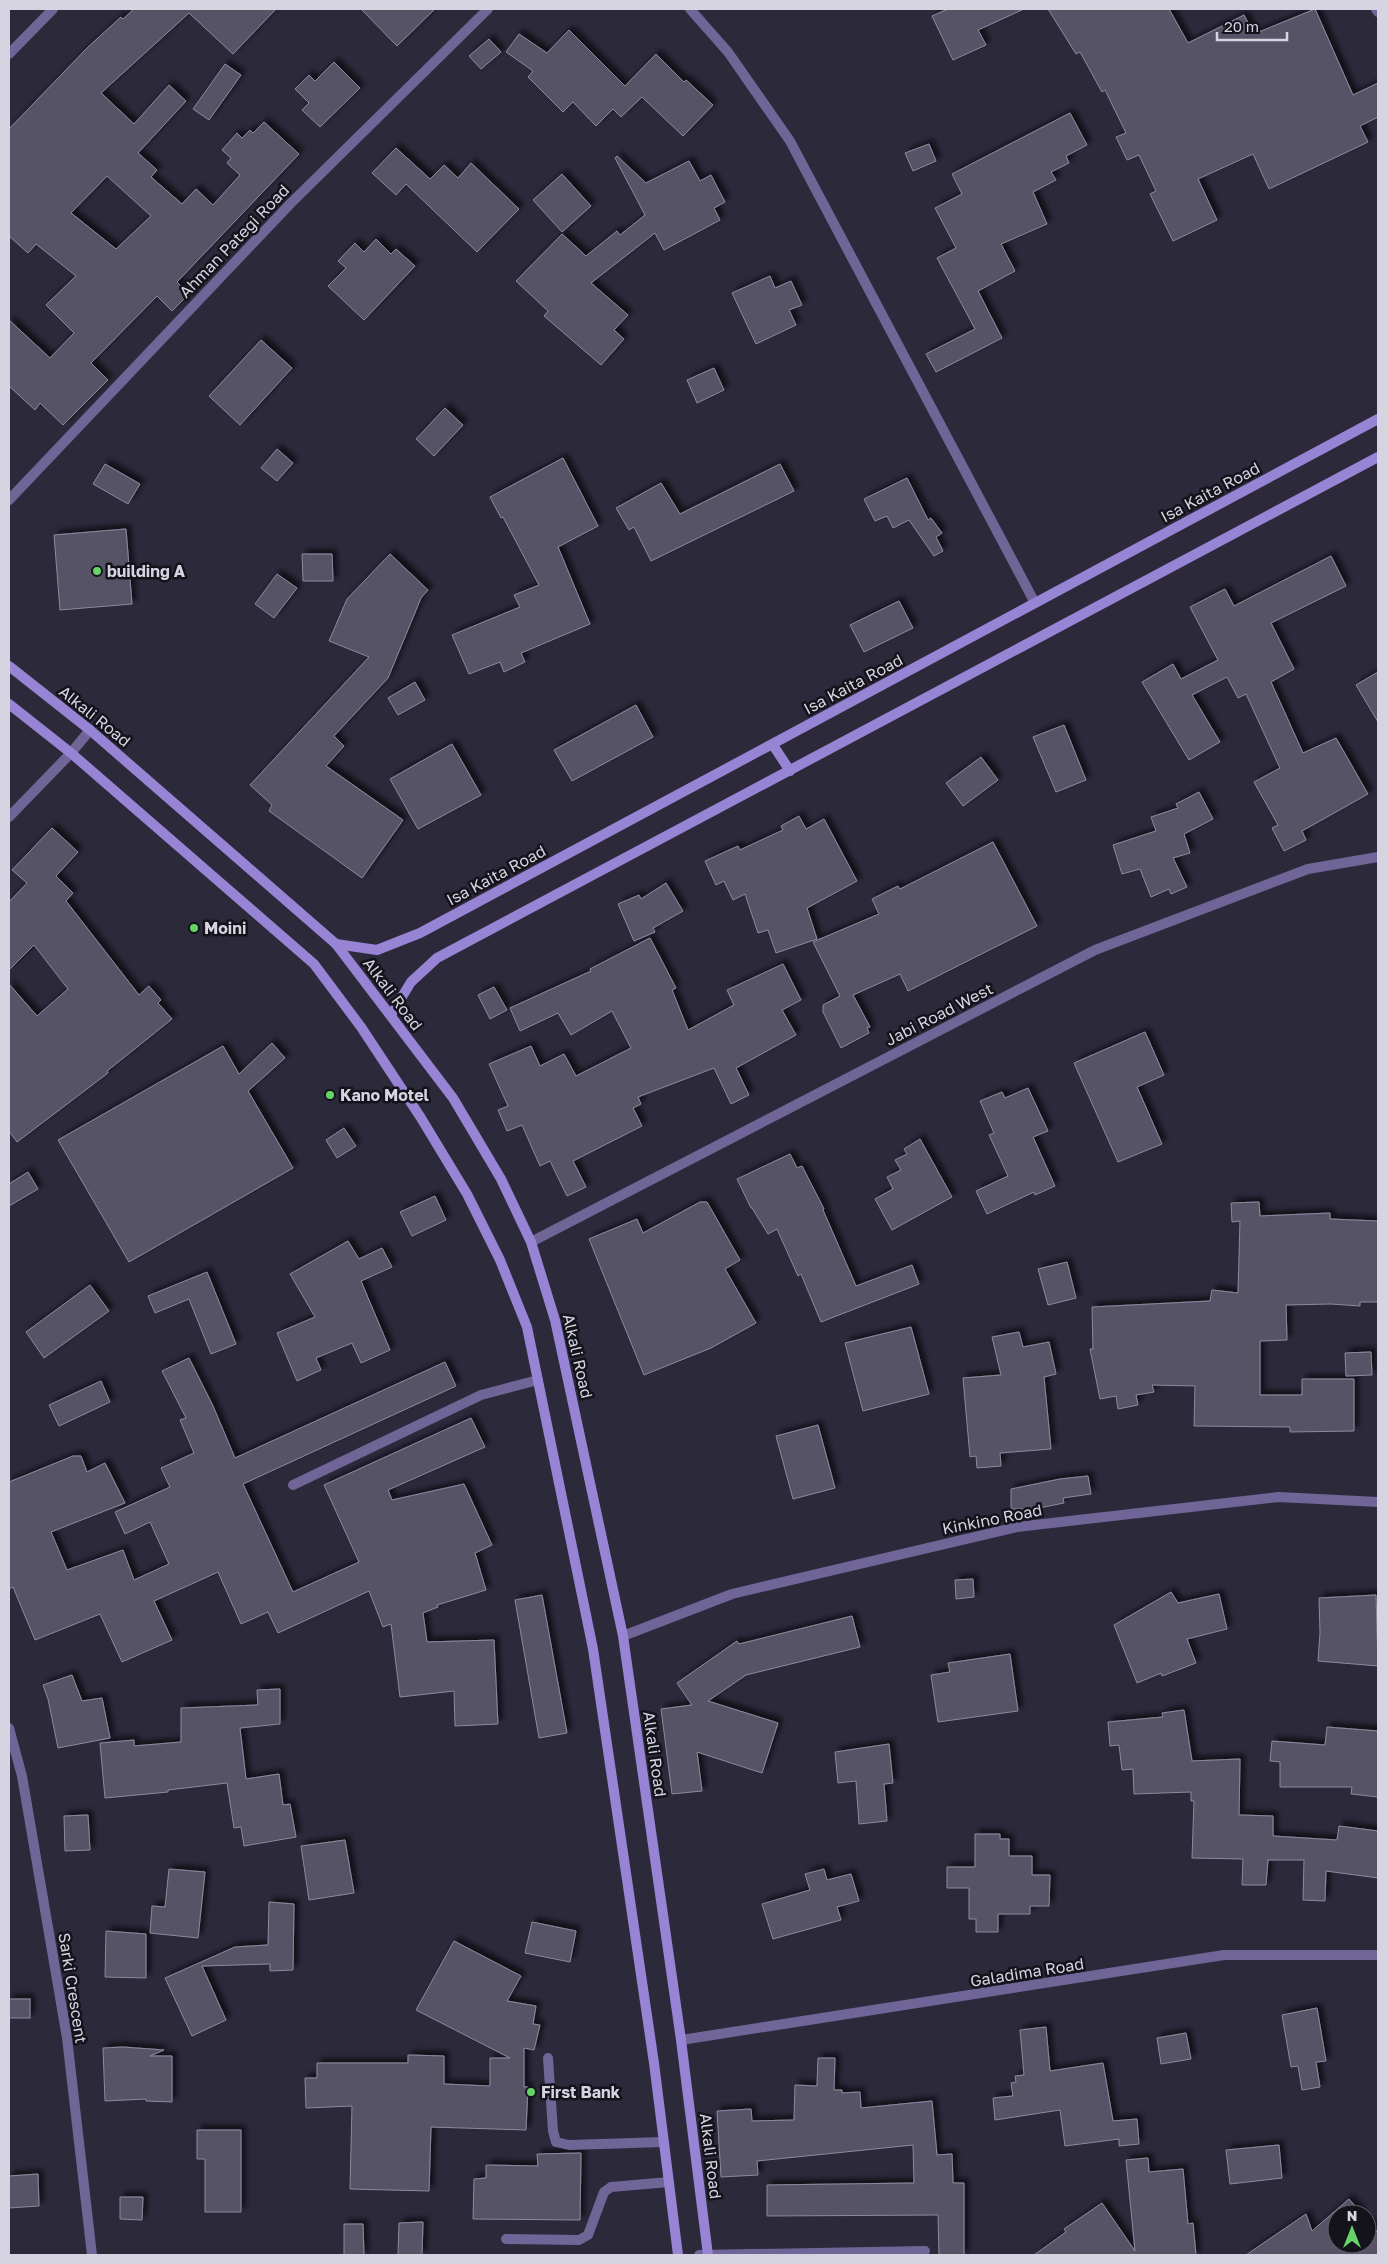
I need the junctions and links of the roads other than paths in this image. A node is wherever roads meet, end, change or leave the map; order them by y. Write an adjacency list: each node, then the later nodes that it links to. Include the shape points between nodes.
1 (52, 9): 6 (street)
2 (488, 9): 9 (street, Ahman Pategi Road, via 291,203)
3 (690, 9): 10 (street, via 728,52 790,141)
4 (1376, 9): 5 (street)
5 (1378, 12)
6 (9, 54)
7 (1378, 419): 10 (main road, Isa Kaita Road)
8 (1378, 457): 16 (main road)
9 (9, 500)
10 (1035, 603): 14 (main road, Isa Kaita Road)
11 (9, 666): 13 (main road, Alkali Road)
12 (9, 704): 15 (main road)
13 (90, 730): 15 (street); 19 (main road, Alkali Road)
14 (773, 745): 16 (main road); 19 (main road, Isa Kaita Road, via 420,933 377,950)
15 (71, 753): 17 (street); 22 (main road, via 314,964 361,1026 467,1194 527,1327)
16 (790, 771): 20 (main road, via 438,958 411,982)
17 (9, 816)
18 (1378, 857): 21 (street, Jabi Road West, via 1308,869 1095,950)
19 (336, 944): 20 (main road, Alkali Road)
20 (391, 1015): 21 (main road, Alkali Road, via 453,1098 500,1179)
21 (531, 1242): 25 (main road, Alkali Road, via 555,1320)
22 (538, 1380): 23 (street, via 481,1395); 30 (main road, via 593,1649)
23 (293, 1485)
24 (1378, 1502): 25 (street, Kinkino Road, via 1278,1497 1017,1527 732,1594)
25 (622, 1636): 28 (main road, Alkali Road)
26 (9, 1728): 34 (street, Sarki Crescent, via 22,1776 67,2038)
27 (1378, 1955): 28 (street, Galadima Road, via 1224,1955)
28 (682, 2040): 37 (main road, Alkali Road)
29 (548, 2058): 30 (street, via 556,2142 569,2145)
30 (664, 2142): 31 (main road)
31 (669, 2182): 32 (street, via 611,2187 604,2192 588,2235 579,2240); 35 (main road)
32 (506, 2239)
33 (925, 2251): 37 (street)
34 (92, 2255)
35 (678, 2255)
36 (699, 2255): 37 (street)
37 (708, 2255)

